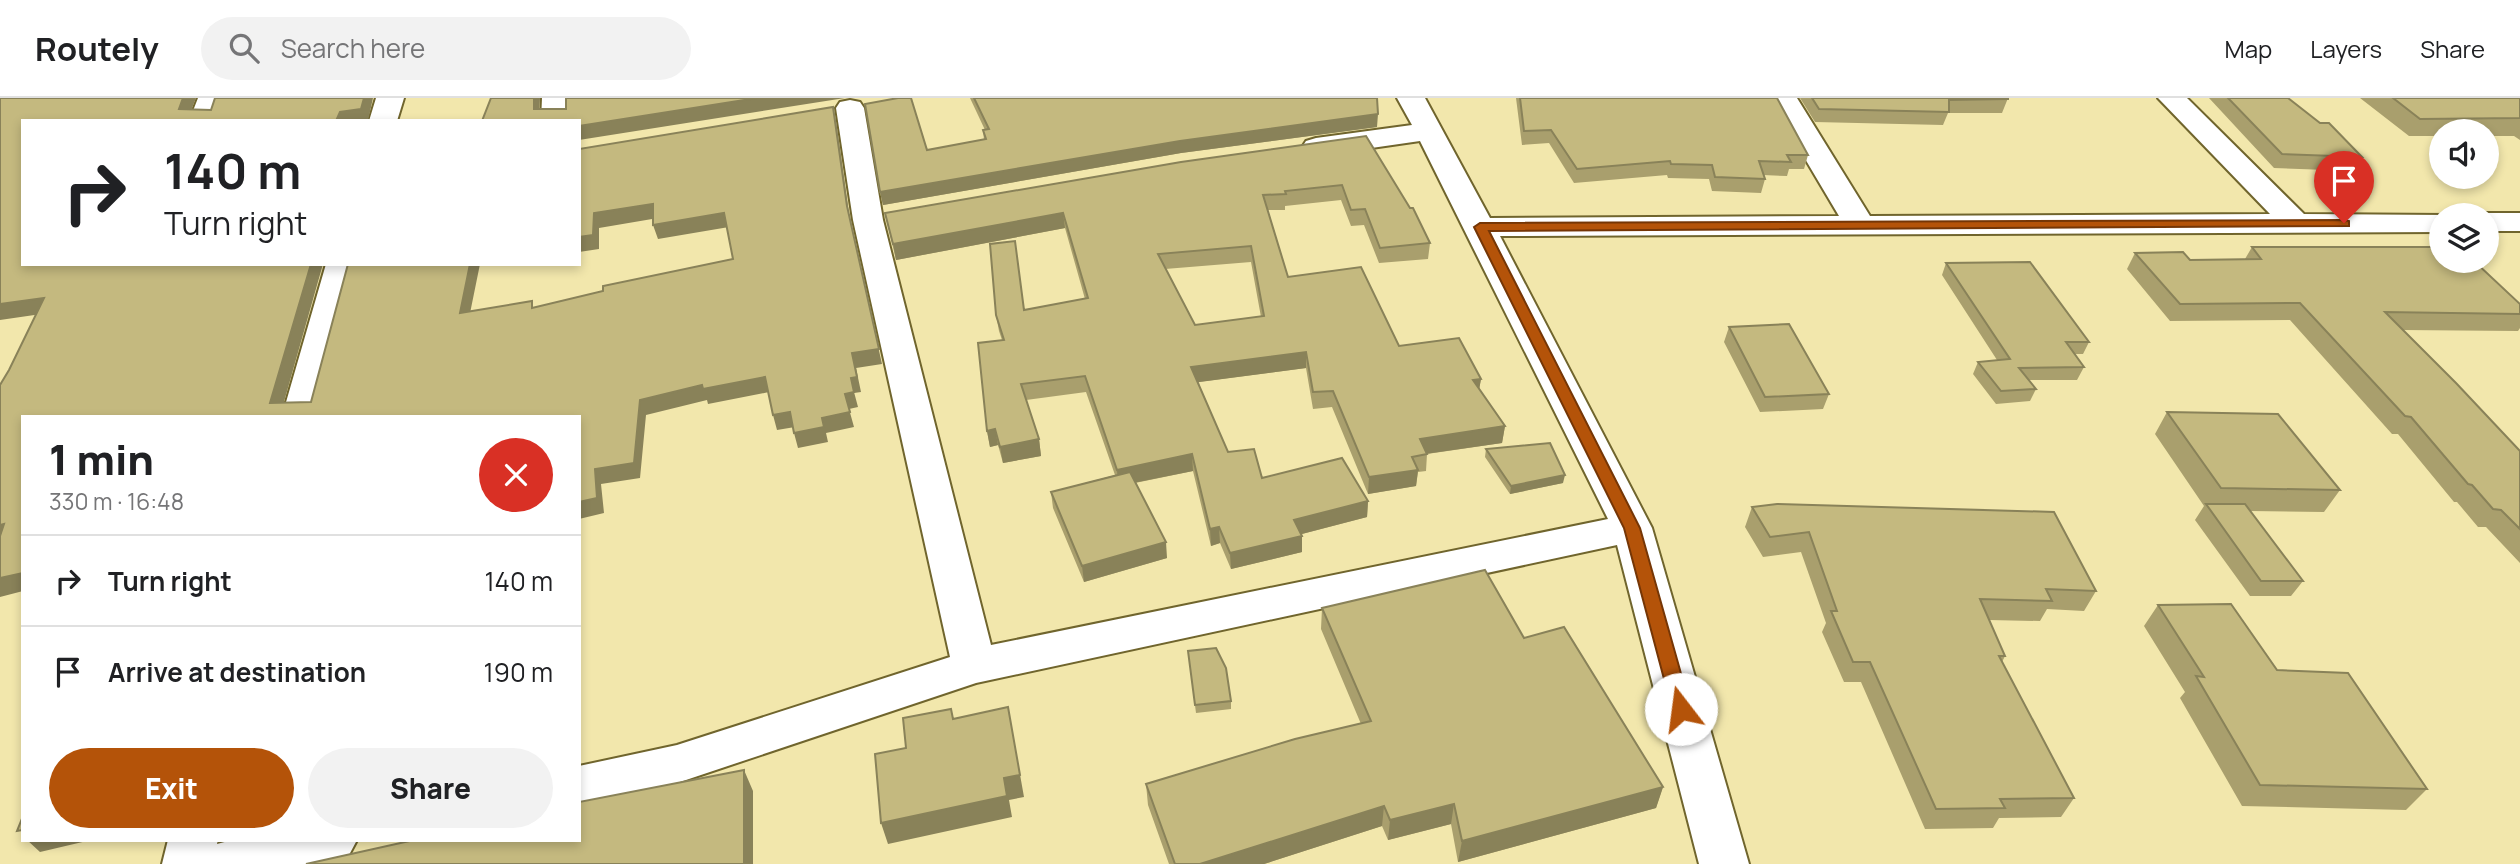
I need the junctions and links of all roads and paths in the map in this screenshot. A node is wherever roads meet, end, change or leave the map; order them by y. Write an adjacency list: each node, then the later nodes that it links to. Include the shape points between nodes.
1 (212, 98): 8 (street)
2 (390, 98): 9 (street)
3 (556, 98): 10 (street)
4 (1412, 98): 11 (street)
5 (1783, 98): 16 (street)
6 (2172, 98): 17 (street)
7 (850, 108): 22 (street, via 882,218)
8 (204, 119)
9 (384, 119)
10 (555, 119)
11 (1431, 131): 12 (street); 18 (street)
12 (1292, 150)
13 (2499, 222): 14 (street)
14 (2520, 222)
15 (2429, 223): 17 (street)
16 (1859, 224): 17 (street); 18 (street)
17 (2296, 224)
18 (1480, 227): 21 (street)
19 (341, 266): 20 (street)
20 (300, 415)
21 (1632, 528): 22 (street); 28 (street)
22 (974, 666): 23 (street, via 677,764)
23 (581, 786)
24 (192, 842): 26 (street)
25 (323, 842): 27 (street)
26 (187, 864)
27 (223, 864)
28 (1724, 864)

